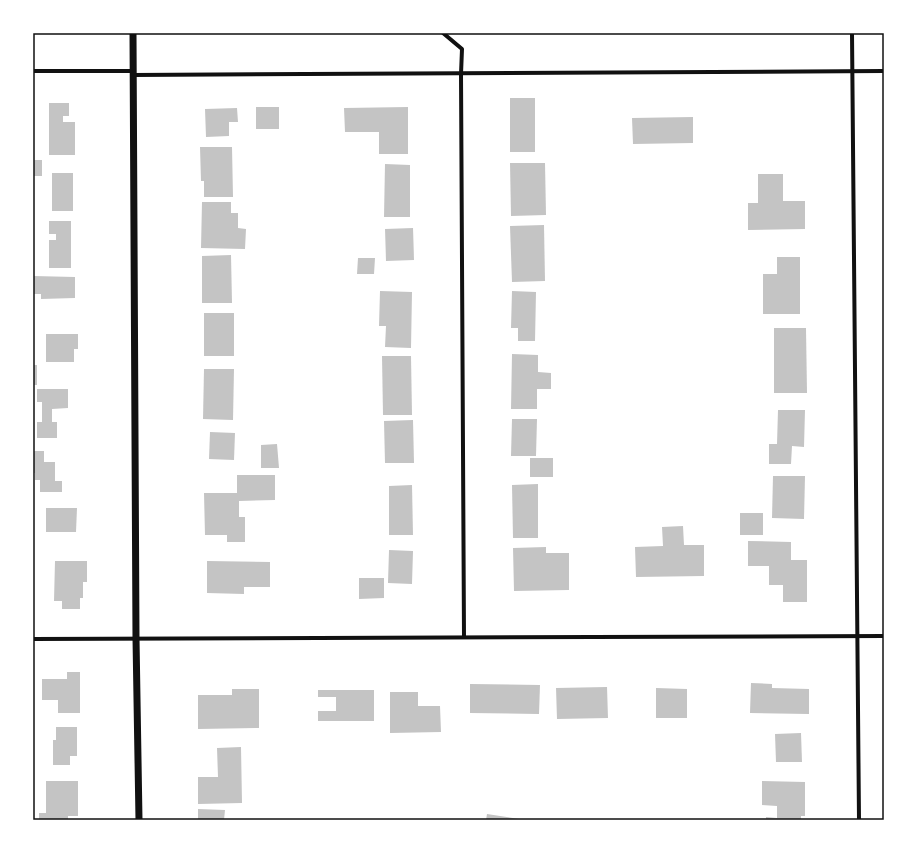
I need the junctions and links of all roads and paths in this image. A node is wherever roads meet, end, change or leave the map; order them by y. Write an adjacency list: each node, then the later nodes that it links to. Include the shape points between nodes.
1 (133, 33): 7 (street)
2 (443, 33): 8 (street, via 462,49)
3 (852, 33): 6 (street)
4 (33, 71): 7 (street)
5 (884, 71): 6 (street)
6 (853, 72): 8 (street); 9 (street)
7 (133, 73): 8 (street); 12 (street)
8 (461, 74): 11 (street)
9 (858, 636): 10 (street); 11 (street); 15 (street)
10 (884, 636)
11 (464, 637): 12 (street)
12 (136, 638): 13 (street); 14 (street)
13 (33, 639)
14 (139, 820)
15 (860, 820)

